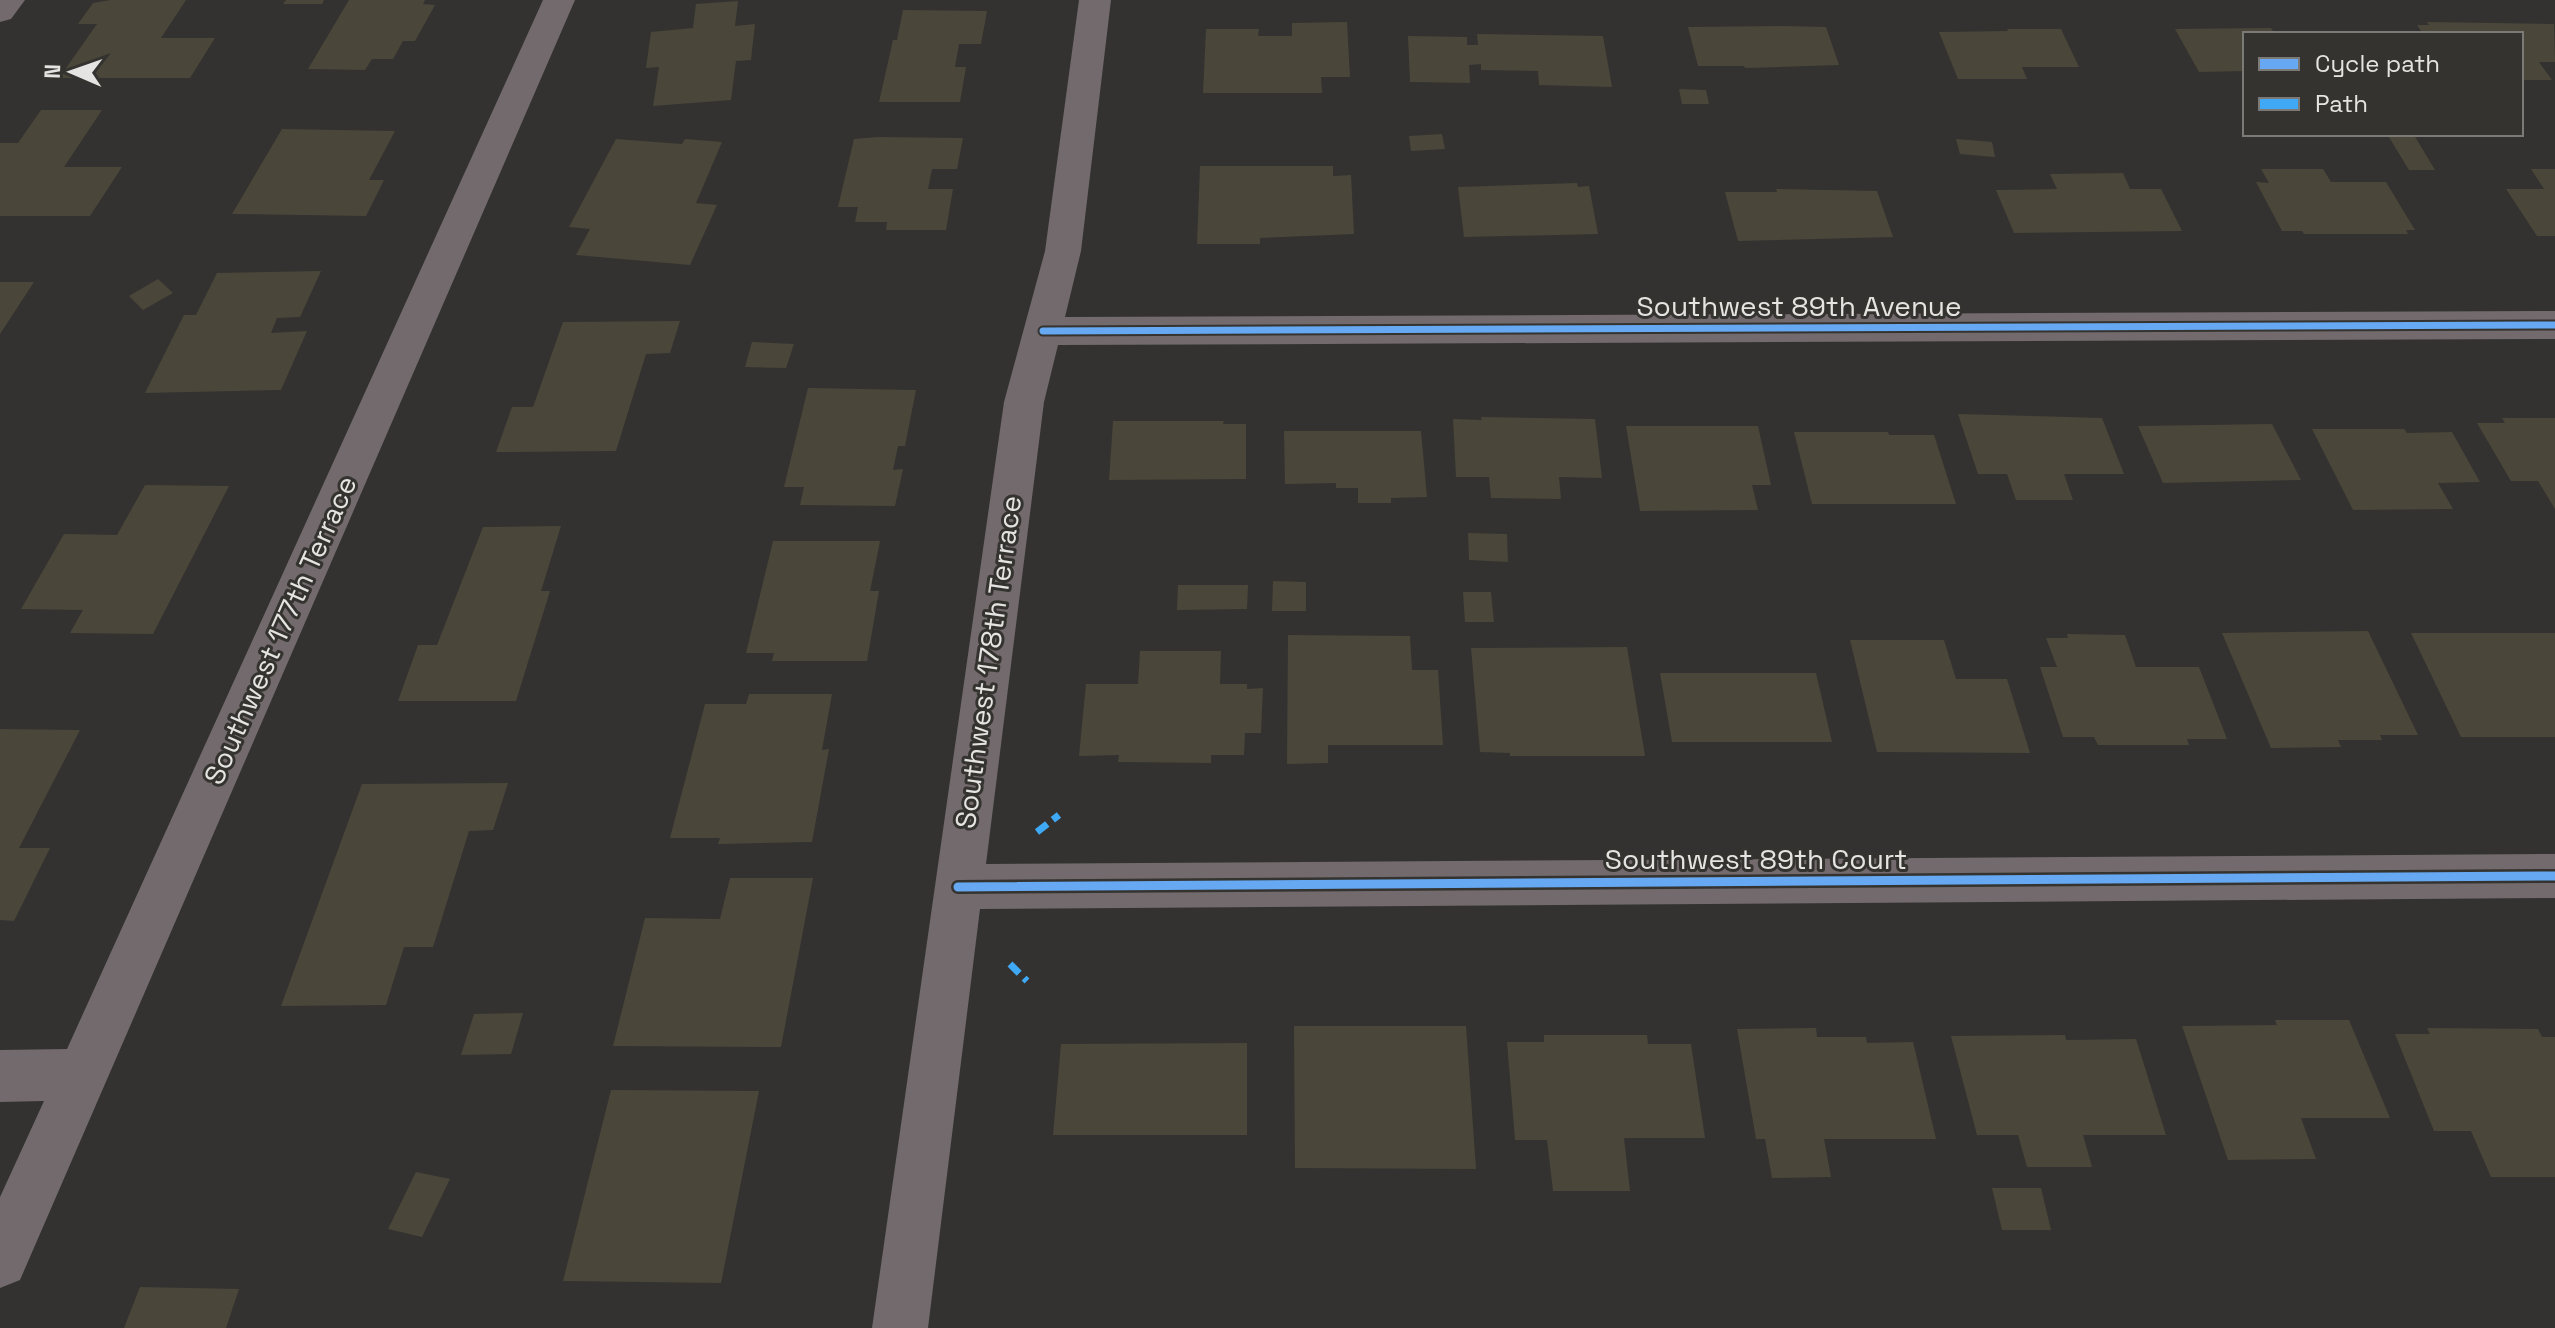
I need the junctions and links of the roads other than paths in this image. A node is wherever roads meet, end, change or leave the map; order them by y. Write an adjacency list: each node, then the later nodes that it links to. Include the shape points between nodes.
1 (9, 0): 4 (street)
2 (559, 0): 9 (street, Southwest 177th Terrace)
3 (1095, 0): 6 (street, Southwest 178th Terrace, via 1063,251)
4 (0, 12)
5 (2555, 325): 6 (street, Southwest 89th Avenue)
6 (1043, 331): 8 (street, Southwest 178th Terrace, via 1024,402)
7 (2555, 876): 8 (street, Southwest 89th Court)
8 (958, 887): 12 (street, Southwest 178th Terrace)
9 (83, 1075): 10 (street); 11 (street, Southwest 177th Terrace)
10 (0, 1076)
11 (0, 1260)
12 (900, 1328)

